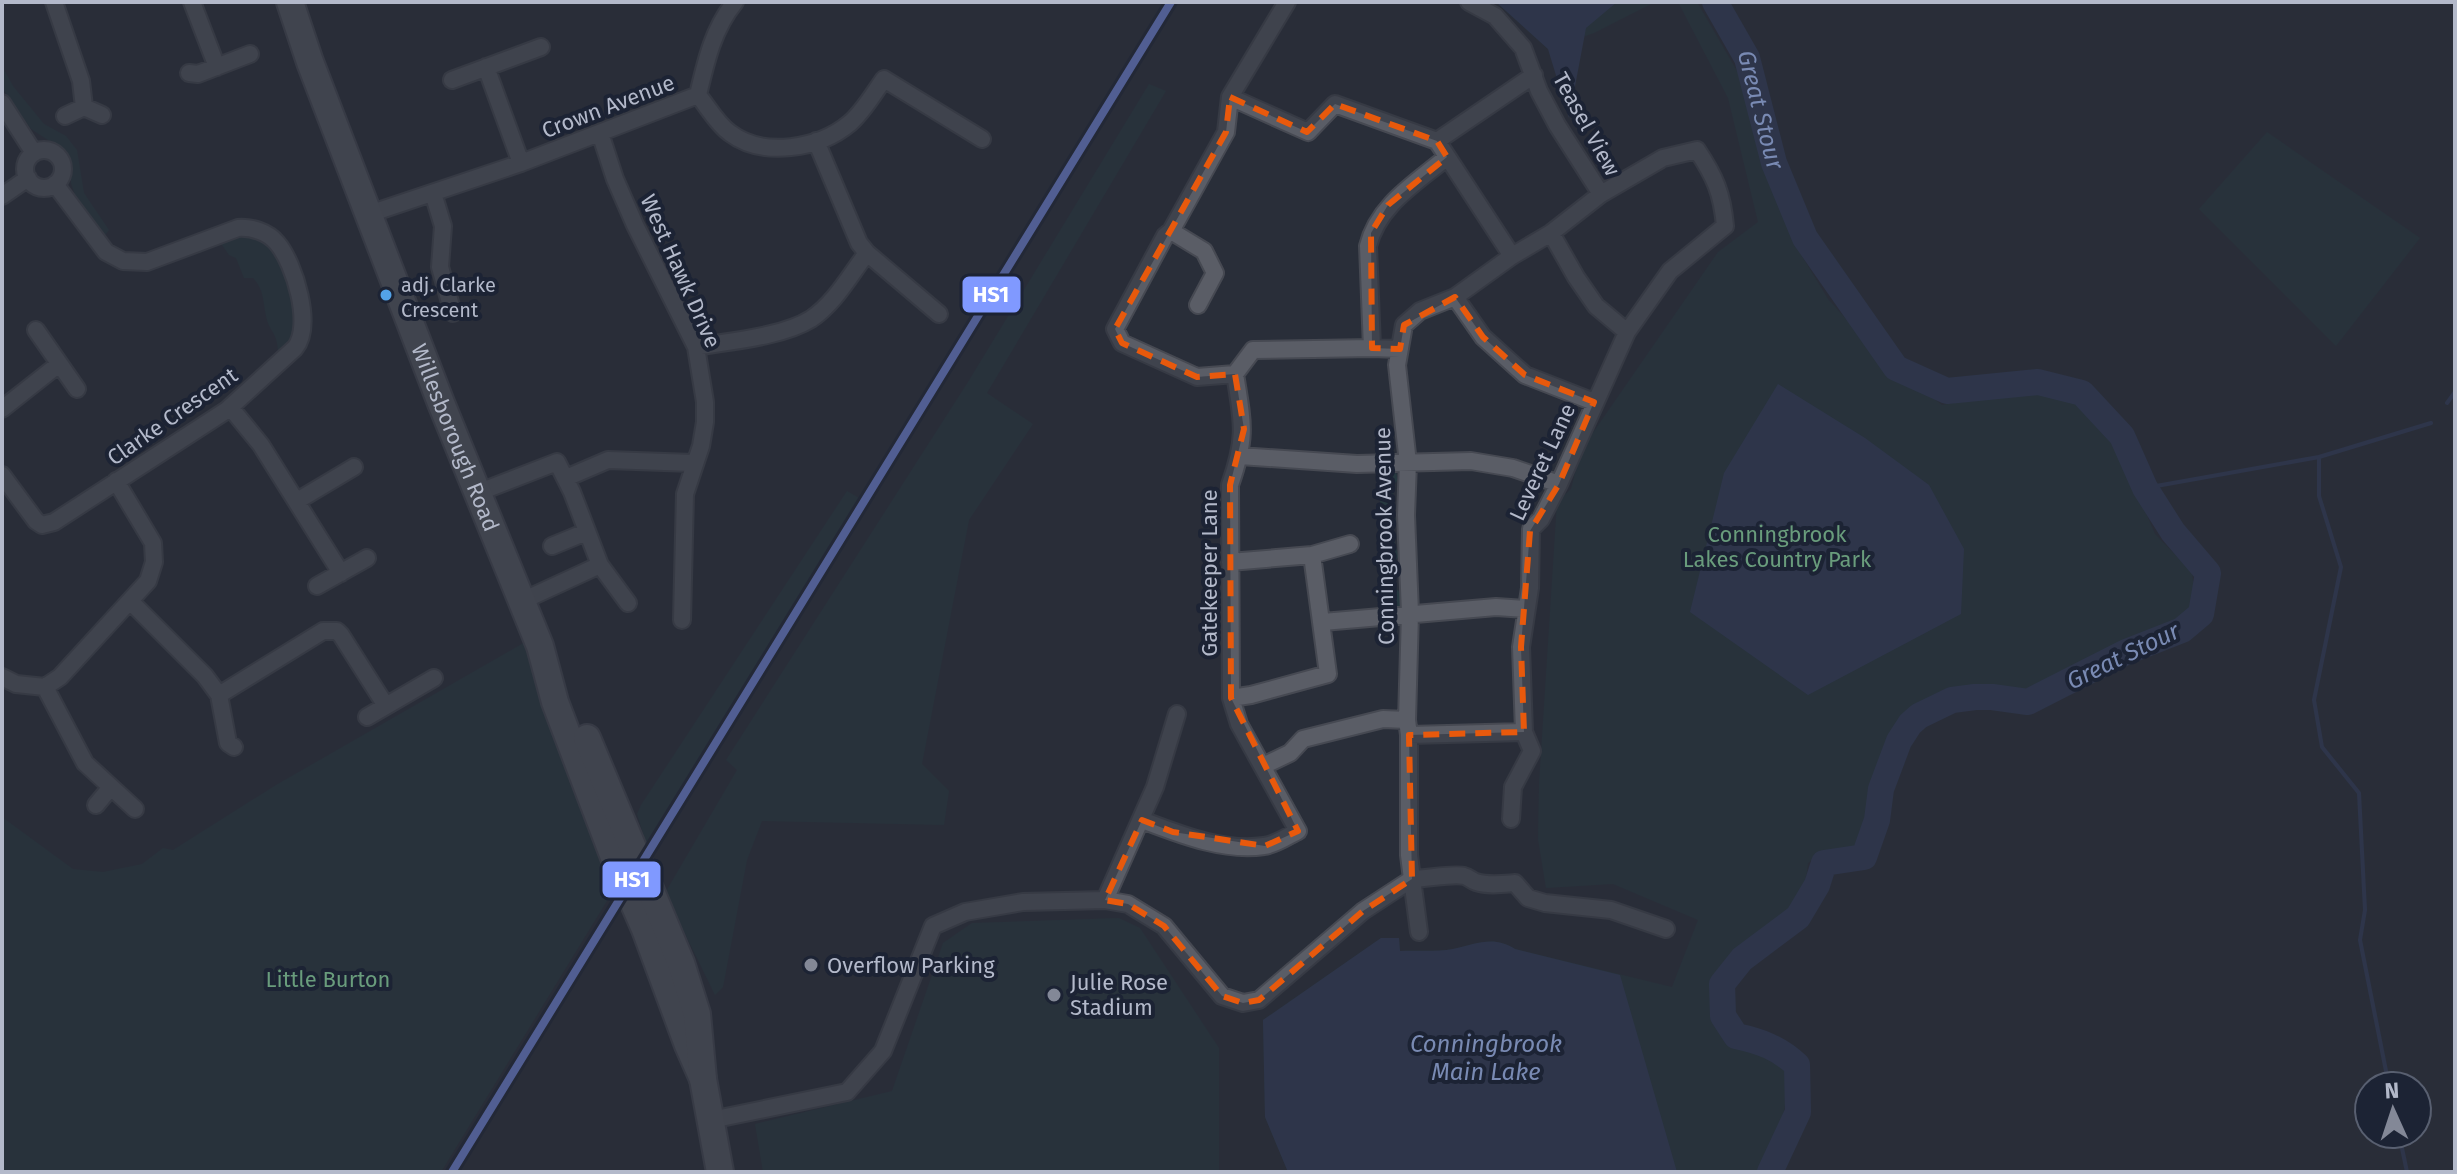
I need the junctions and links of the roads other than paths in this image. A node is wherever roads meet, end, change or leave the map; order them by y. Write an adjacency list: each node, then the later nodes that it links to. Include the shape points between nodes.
1 (54, 2): 17 (street, via 81,81)
2 (192, 2): 9 (street)
3 (290, 2): 33 (main road, Willesborough Road)
4 (735, 2): 14 (street, via 721,19)
5 (1287, 2): 15 (street)
6 (1469, 2): 12 (street, Teasel View, via 1508,28)
7 (541, 47): 10 (street)
8 (250, 54): 9 (street)
9 (217, 67): 11 (street)
10 (486, 67): 13 (street); 27 (street, Crown Avenue)
11 (189, 73)
12 (1534, 75): 23 (street, Teasel View, via 1500,108); 31 (street, Teasel View, via 1557,125)
13 (452, 80)
14 (698, 95): 20 (street, Crown Avenue); 22 (street, Crown Avenue, via 727,132 749,144 785,149)
15 (1230, 97): 23 (street, via 1308,132 1335,104); 34 (street, via 1226,132)
16 (2, 103): 25 (street)
17 (84, 107): 18 (street); 19 (street)
18 (102, 115)
19 (65, 116)
20 (600, 133): 27 (street, Crown Avenue); 44 (street, West Hawk Drive, via 635,225)
21 (982, 139): 22 (street, Crown Avenue, via 884,79 851,123)
22 (816, 141): 36 (street)
23 (1437, 141): 26 (street)
24 (1697, 150): 31 (street, Conningbrook Avenue, via 1663,158); 43 (street, Leveret Lane, via 1716,180 1725,226 1670,271)
25 (34, 153): 28 (street, via 26,164); 29 (street, via 48,150 60,158 63,173)
26 (1447, 157): 37 (street); 45 (street, via 1388,205 1371,233 1367,259)
27 (521, 163): 30 (street, Crown Avenue)
28 (28, 178): 29 (street, via 39,187); 32 (street)
29 (55, 184): 51 (street, Clarke Crescent, via 106,252 123,261 147,262 244,227 277,242 301,303 301,341)
30 (433, 193): 33 (street, Crown Avenue); 40 (street, via 443,226 440,267)
31 (1601, 194): 35 (street, Conningbrook Avenue)
32 (2, 196)
33 (369, 214): 61 (main road, Willesborough Road)
34 (1171, 231): 39 (street, via 1204,251 1215,273); 48 (street, via 1115,329 1122,343 1197,377)
35 (1551, 233): 37 (street, Conningbrook Avenue); 43 (street, via 1596,306)
36 (867, 253): 41 (street); 44 (street, via 842,289 811,319 784,330)
37 (1512, 256): 38 (street, Conningbrook Avenue)
38 (1455, 297): 46 (street, Conningbrook Avenue, via 1420,311 1404,325); 50 (street, via 1483,337 1525,375)
39 (1198, 305)
40 (453, 313)
41 (939, 314)
42 (36, 330): 47 (street)
43 (1627, 332): 50 (street, Leveret Lane)
44 (696, 347): 54 (street, West Hawk Drive, via 705,422)
45 (1372, 348): 46 (street); 48 (street, via 1253,350)
46 (1400, 349): 55 (street, Conningbrook Avenue, via 1397,365)
47 (59, 364): 49 (street); 52 (street)
48 (1235, 374): 53 (street, Gatekeeper Lane, via 1244,429)
49 (77, 389)
50 (1594, 402): 60 (street, Leveret Lane)
51 (230, 407): 59 (street, Clarke Crescent); 62 (street)
52 (2, 409)
53 (1240, 456): 55 (street); 68 (street, Gatekeeper Lane, via 1230,485)
54 (693, 463): 58 (street, via 608,460); 77 (street, West Hawk Drive, via 685,494)
55 (1408, 463): 60 (street, via 1471,461); 76 (street, Conningbrook Avenue)
56 (354, 467): 62 (street)
57 (2, 475): 59 (street, Clarke Crescent, via 42,525)
58 (566, 478): 61 (street, via 557,462); 63 (street)
59 (116, 481): 73 (street, via 154,545 148,581)
60 (1559, 484): 75 (street, Leveret Lane, via 1531,529)
61 (477, 493): 72 (main road, Willesborough Road)
62 (297, 501): 70 (street)
63 (586, 532): 65 (street); 69 (street)
64 (1350, 544): 66 (street)
65 (552, 546)
66 (1312, 555): 68 (street); 78 (street)
67 (367, 558): 70 (street)
68 (1230, 562): 83 (street, Gatekeeper Lane)
69 (600, 565): 72 (street); 74 (street)
70 (341, 573): 71 (street)
71 (317, 586)
72 (522, 601): 100 (main road, Willesborough Road, via 555,702 651,917)
73 (131, 602): 81 (street); 82 (street)
74 (628, 603)
75 (1526, 609): 76 (street); 88 (street, Leveret Lane, via 1521,647)
76 (1410, 613): 78 (street); 87 (street, Conningbrook Avenue)
77 (682, 620)
78 (1323, 622): 83 (street, via 1328,674)
79 (2, 677): 81 (street)
80 (434, 678): 84 (street)
81 (45, 687): 91 (street, via 77,751)
82 (219, 695): 84 (street, via 330,630 341,635); 89 (street, via 228,743)
83 (1231, 698): 90 (street, Gatekeeper Lane)
84 (386, 706): 86 (street)
85 (1177, 714): 95 (street)
86 (367, 717)
87 (1408, 727): 88 (street); 90 (street, via 1383,719 1303,739 1290,753); 96 (street, Conningbrook Avenue)
88 (1524, 732): 94 (street, Leveret Lane, via 1532,751 1513,787)
89 (234, 747)
90 (1263, 766): 95 (street, Gatekeeper Lane, via 1298,831 1265,846 1213,843)
91 (111, 787): 92 (street); 93 (street)
92 (96, 805)
93 (135, 809)
94 (1511, 819)
95 (1142, 820): 97 (street)
96 (1412, 879): 97 (street, via 1363,911 1259,1000 1243,1003 1222,996 1164,926 1128,904); 98 (street, via 1464,876 1489,884 1515,883 1528,898 1611,910); 99 (street, Conningbrook Avenue)
97 (1105, 900): 100 (street, via 1023,902 965,912 933,926 883,1051 847,1092)
98 (1666, 929)
99 (1419, 932)
100 (711, 1120): 101 (main road, Willesborough Road)
101 (720, 1172)

